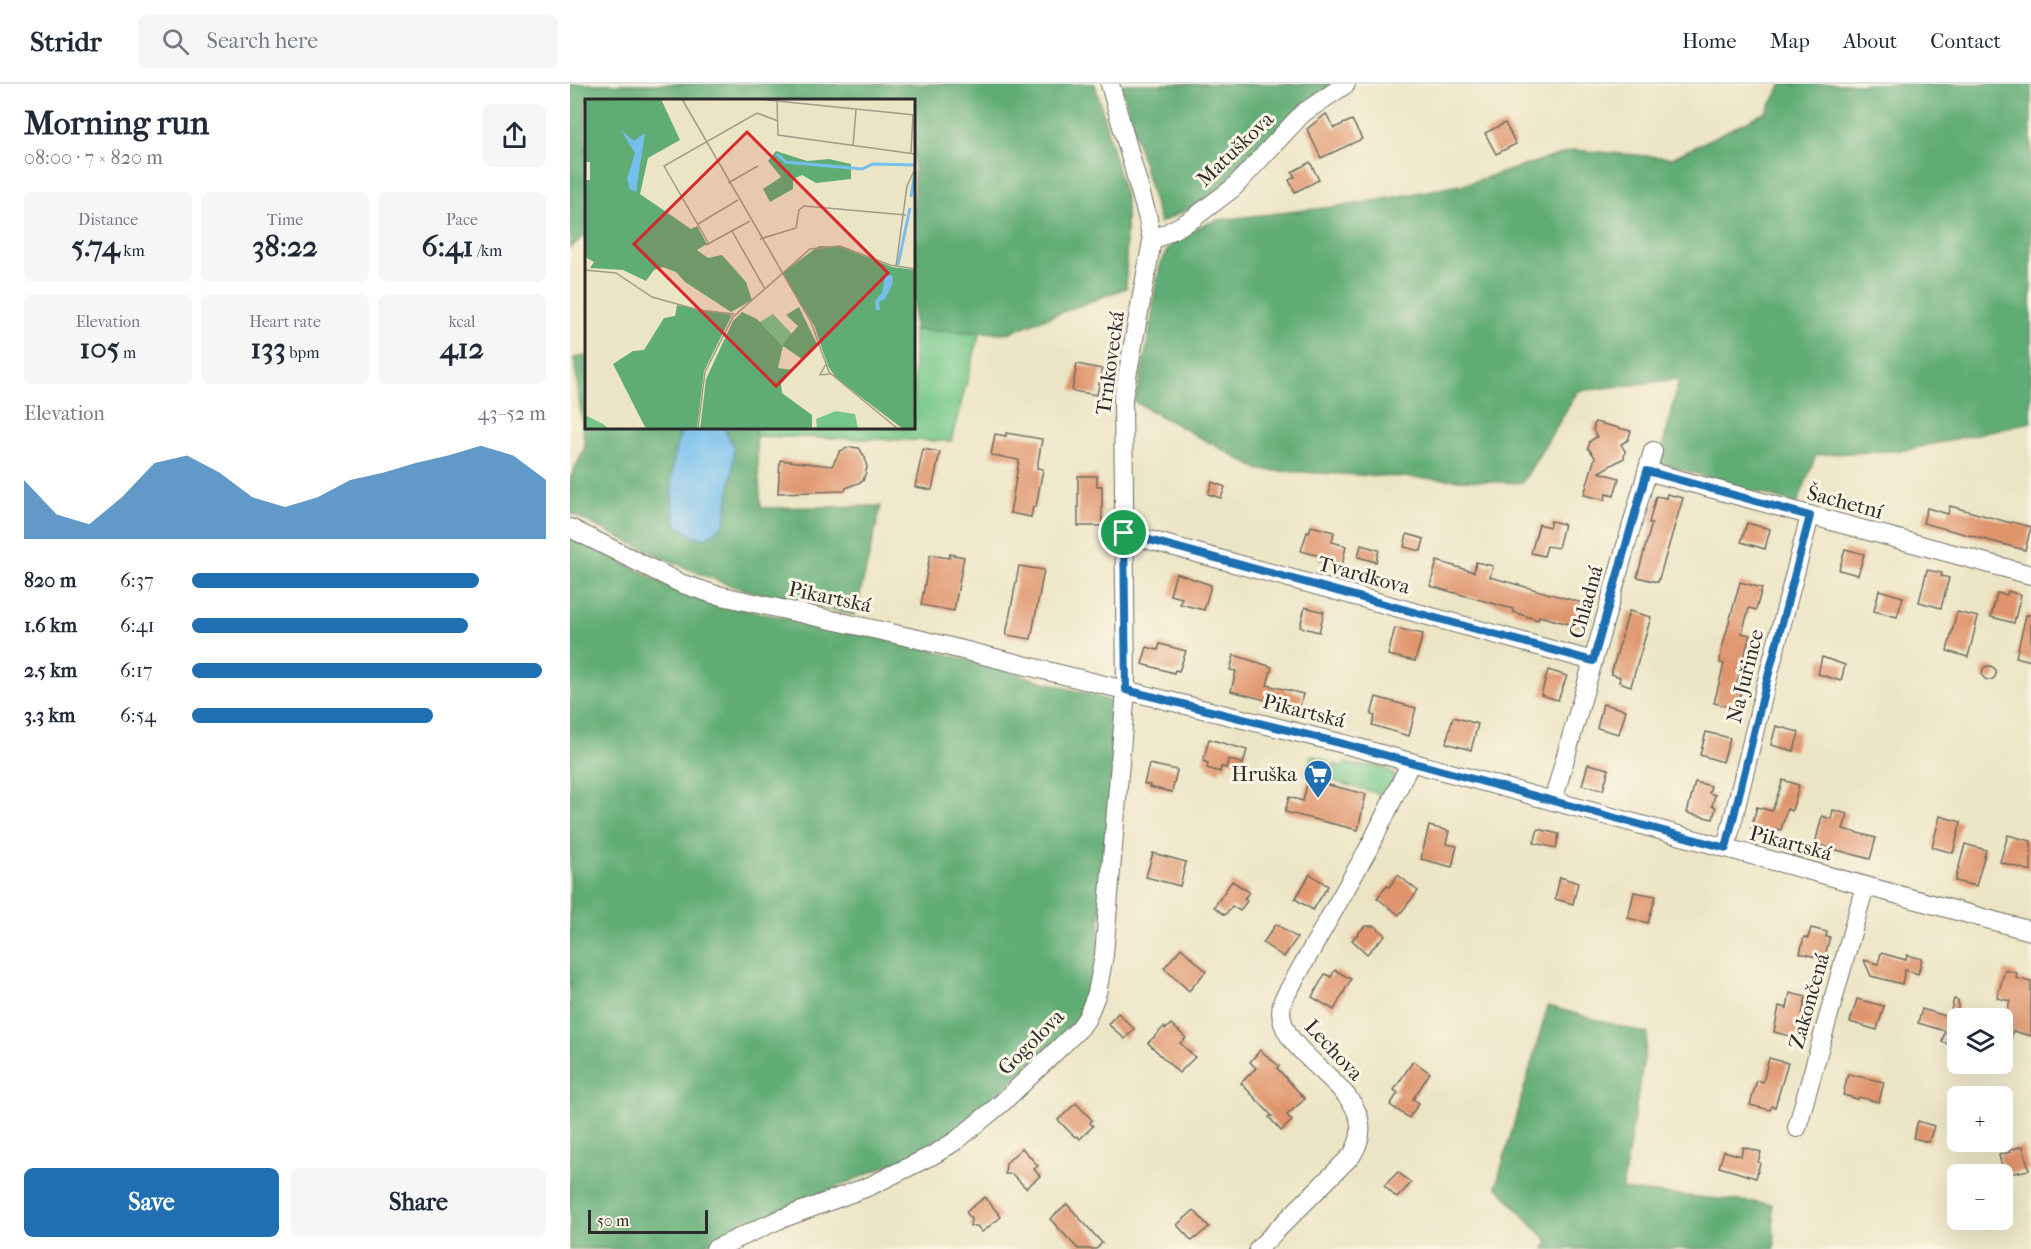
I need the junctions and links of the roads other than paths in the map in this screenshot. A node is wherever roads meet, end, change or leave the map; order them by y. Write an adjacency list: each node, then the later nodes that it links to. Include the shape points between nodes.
1 (1110, 84): 3 (street, Trnkovecká)
2 (1346, 84): 3 (street, Matuškova, via 1303,113 1233,188 1191,220)
3 (1152, 241): 8 (street, Trnkovecká, via 1123,399)
4 (1653, 451): 5 (street, Chladná)
5 (1647, 471): 6 (street, Šachetní); 10 (street, Chladná)
6 (1810, 516): 9 (street, Šachetní); 14 (street, Na Juřince)
7 (570, 528): 11 (street, Pikartská, via 680,584 713,594)
8 (1124, 533): 10 (street, Tvardkova); 11 (street, Trnkovecká)
9 (2031, 575)
10 (1593, 661): 13 (street, Chladná)
11 (1126, 690): 12 (street, Pikartská); 18 (street, Gogolova, via 1102,967 1092,1006 1080,1028 1003,1102 935,1154 870,1186 778,1220)
12 (1411, 762): 13 (street, Pikartská); 19 (street, Lechova, via 1371,844 1280,1008 1290,1037 1356,1109 1362,1137 1352,1155)
13 (1553, 801): 14 (street, Pikartská)
14 (1726, 848): 15 (street, Pikartská)
15 (1865, 886): 16 (street, Pikartská); 17 (street, Zakončená)
16 (2031, 931)
17 (1797, 1128)
18 (715, 1249)
19 (1258, 1249)

